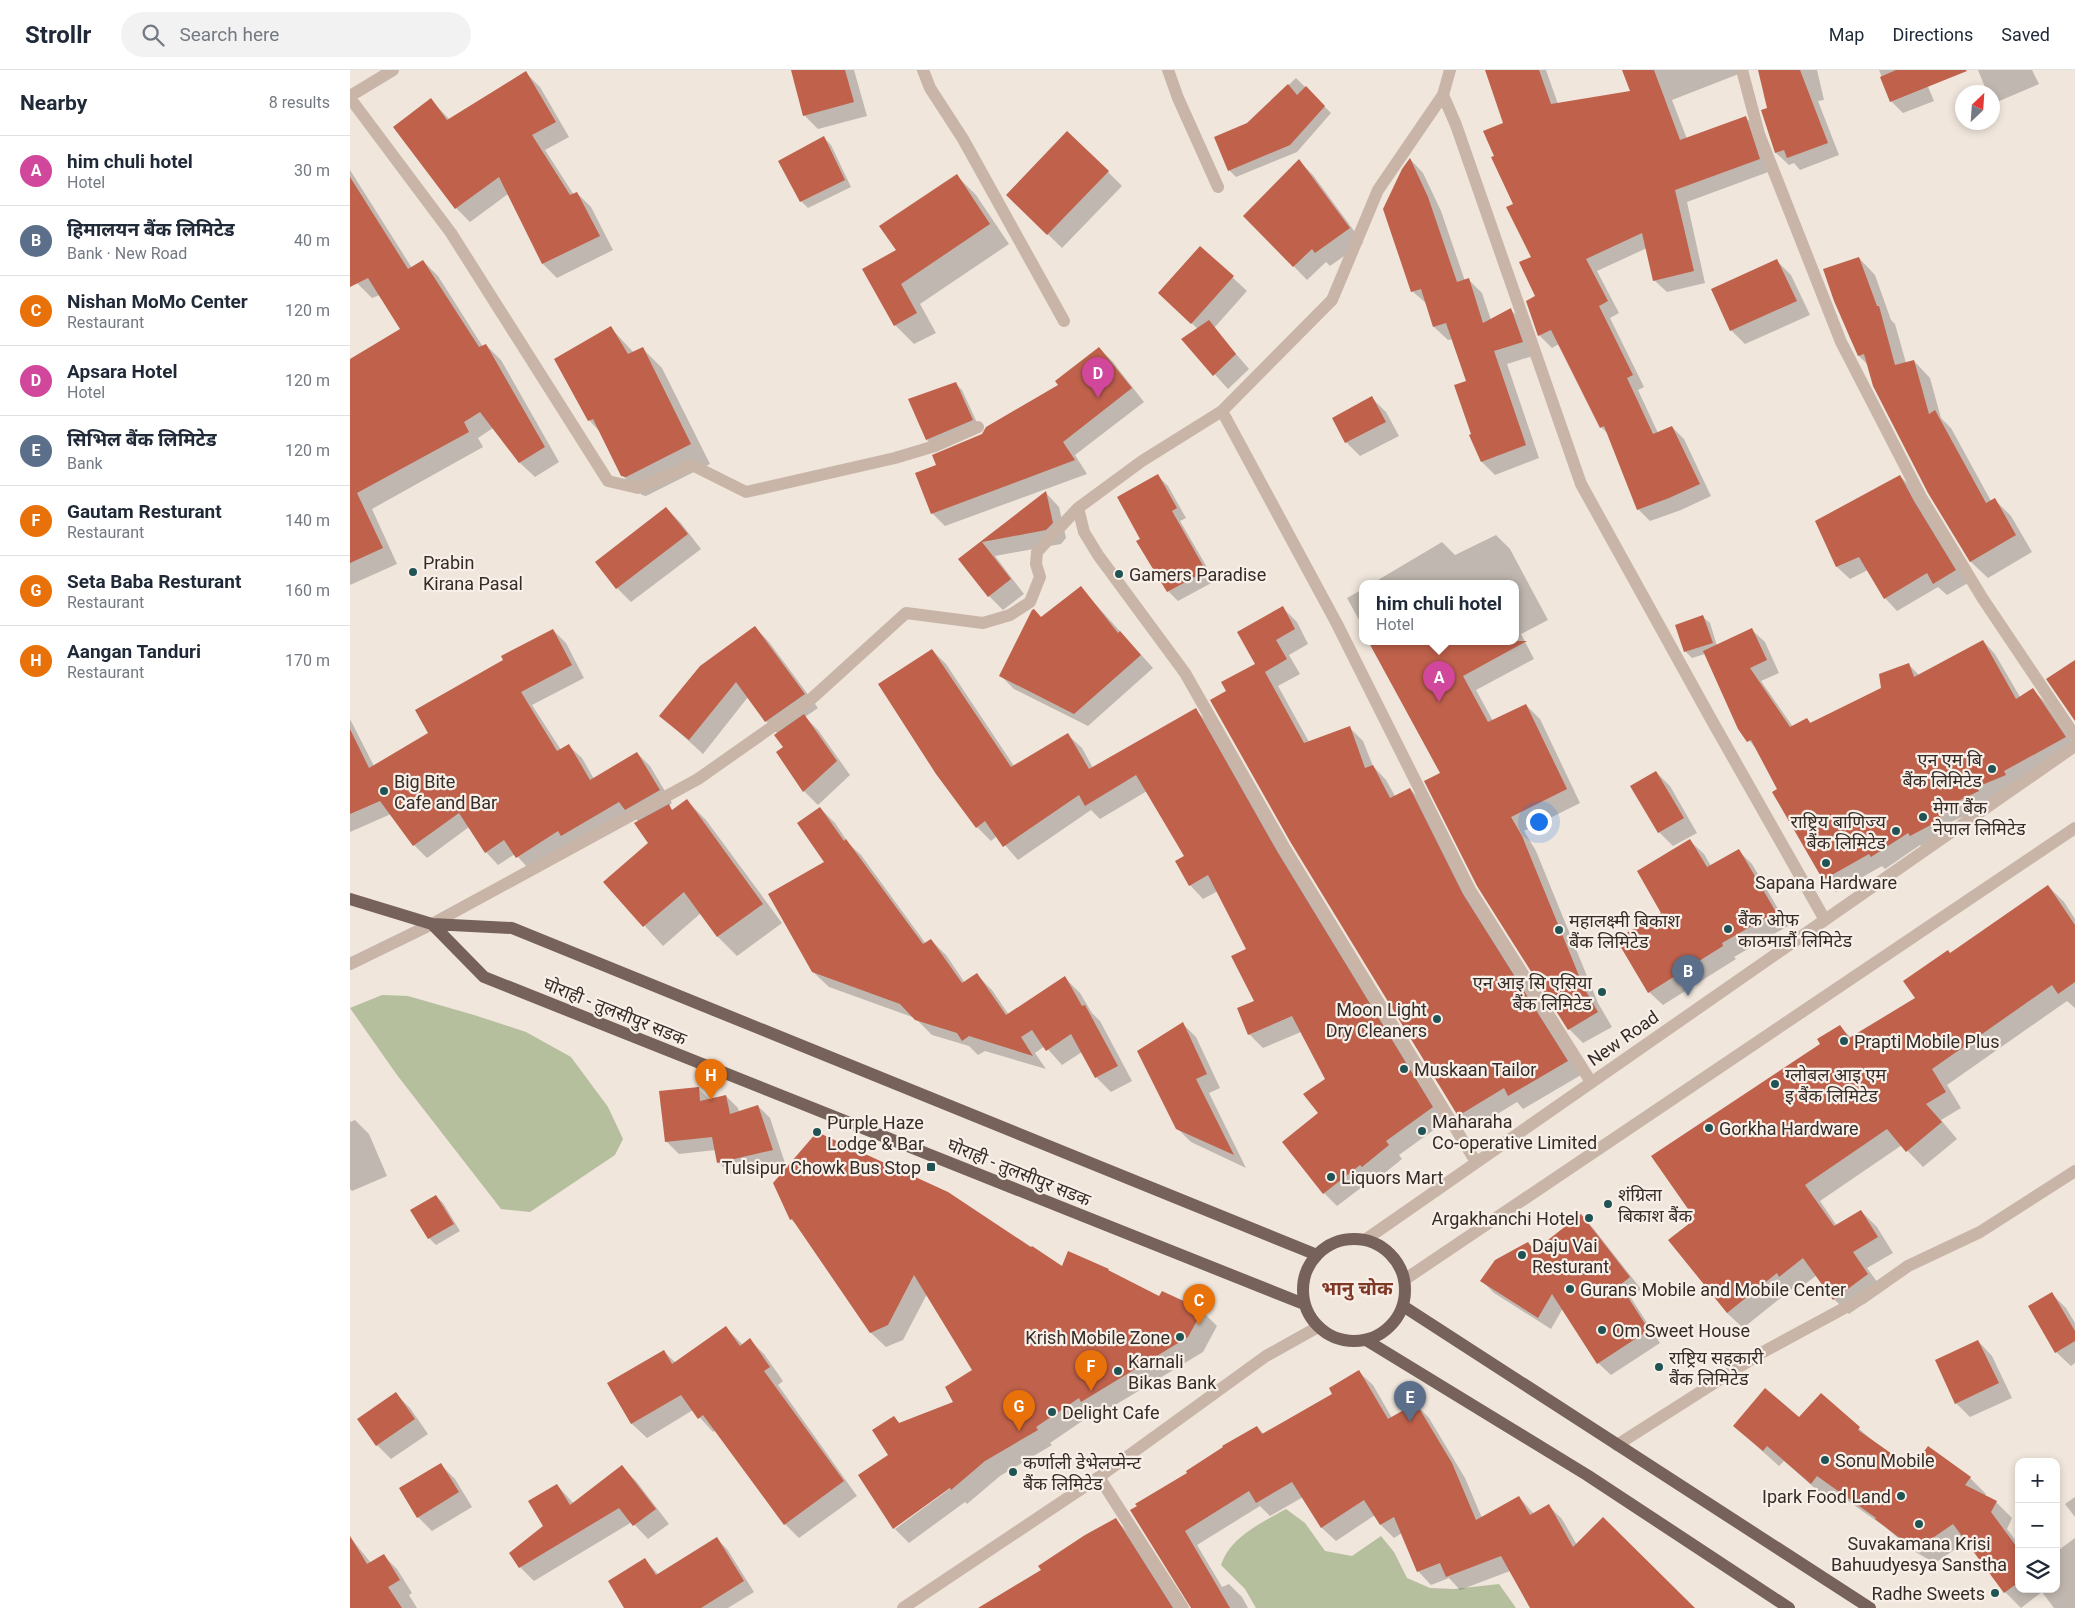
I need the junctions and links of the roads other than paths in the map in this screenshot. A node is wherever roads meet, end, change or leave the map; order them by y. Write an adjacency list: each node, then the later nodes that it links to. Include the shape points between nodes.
1 (393, 70): 7 (street)
2 (923, 70): 9 (street, via 930,88 963,139)
3 (1168, 70): 8 (street)
4 (1450, 70): 6 (street)
5 (1742, 70): 13 (street, via 1759,134 1841,342 1922,497 1983,599)
6 (1443, 95): 10 (street, via 1378,190 1332,300); 17 (street, via 1581,484)
7 (350, 97): 11 (street, via 451,232 608,481 638,488 692,465 746,492 895,458 935,446)
8 (1218, 187)
9 (1064, 321)
10 (1222, 411): 12 (street, via 1142,461); 20 (street, via 1337,624 1470,890)
11 (978, 427)
12 (1078, 508): 18 (street, via 1037,552 1040,577 1030,602 1010,615 983,624 906,613 810,701 698,779); 21 (street, via 1084,532 1185,673 1284,847)
13 (2075, 736)
14 (2075, 746): 17 (street, New Road)
15 (2075, 828): 25 (street)
16 (350, 899): 18 (main road, घोराही - तुलसीपुर सडक)
17 (1825, 920): 20 (street, New Road)
18 (432, 924): 19 (street); 24 (main road, घोराही - तुलसीपुर सडक, via 512,928); 26 (main road, घोराही - तुलसीपुर सडक, via 484,978)
19 (350, 964)
20 (1591, 1082): 21 (street, New Road)
21 (1476, 1162): 23 (street, New Road)
22 (2075, 1171): 30 (street, via 1980,1232 1908,1266 1861,1299 1763,1352)
23 (1365, 1240): 24 (main road, via 1338,1241); 25 (main road, via 1383,1248 1397,1262)
24 (1317, 1255): 26 (main road, via 1306,1269 1302,1287)
25 (1404, 1280): 27 (main road)
26 (1304, 1304): 28 (main road)
27 (1403, 1306): 29 (main road, via 1395,1321 1382,1333); 30 (main road)
28 (1318, 1327): 29 (main road, via 1332,1337); 31 (street, via 1266,1356)
29 (1366, 1340): 34 (main road, via 1587,1475)
30 (1617, 1445): 35 (main road)
31 (1099, 1477): 32 (street); 33 (street)
32 (903, 1608)
33 (1183, 1608)
34 (1789, 1608)
35 (1870, 1608)

